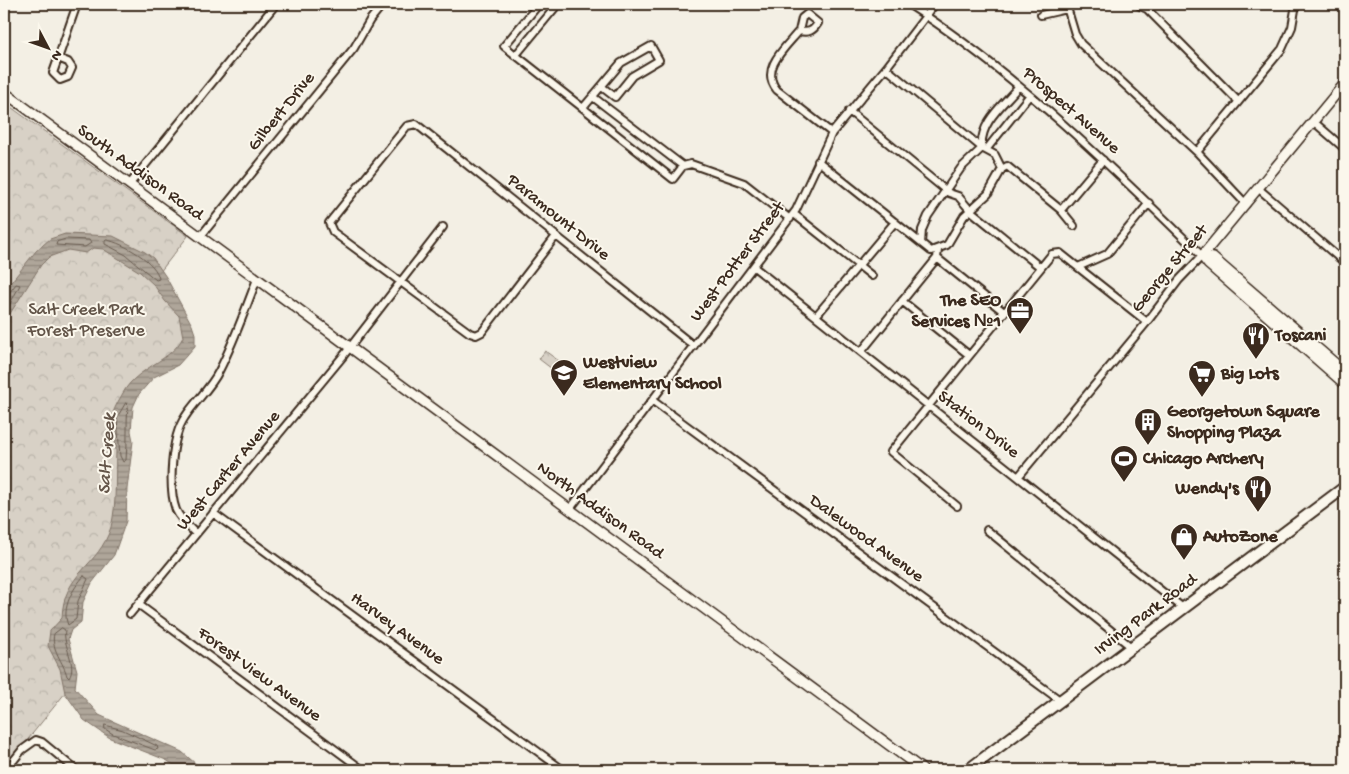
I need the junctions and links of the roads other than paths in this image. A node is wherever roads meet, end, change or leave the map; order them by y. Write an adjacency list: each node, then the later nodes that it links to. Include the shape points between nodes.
1 (77, 4): 15 (street)
2 (276, 4): 35 (street)
3 (383, 4): 47 (street, Gilbert Drive, via 354,48)
4 (539, 4): 14 (street, via 504,46)
5 (558, 4): 14 (street)
6 (908, 4): 11 (street, Prospect Avenue)
7 (936, 4): 11 (street, West Potter Street)
8 (1296, 4): 23 (street, via 1286,43)
9 (1066, 6): 12 (street); 30 (street, via 1081,44)
10 (1140, 6): 23 (street, via 1147,9)
11 (926, 15): 16 (street, West Potter Street); 19 (street, Prospect Avenue)
12 (1041, 15)
13 (799, 31): 27 (street, via 772,66 772,82 777,90)
14 (516, 56): 24 (street)
15 (58, 58)
16 (886, 68): 25 (street, West Potter Street); 28 (street)
17 (1345, 84): 26 (street, George Street)
18 (602, 87): 18 (street, via 621,64 651,46 659,60 632,76 615,96); 22 (street)
19 (1018, 87): 21 (street, Prospect Avenue); 28 (street, via 984,128 980,137)
20 (4, 92): 35 (street, South Addison Road)
21 (1029, 96): 28 (street); 31 (street, Prospect Avenue)
22 (593, 97): 24 (street); 33 (street)
23 (1238, 102): 30 (street)
24 (583, 108): 33 (street, via 673,179)
25 (849, 111): 27 (street, West Potter Street); 37 (street)
26 (1314, 122): 29 (street); 36 (street, George Street)
27 (832, 133): 32 (street, West Potter Street)
28 (984, 149): 34 (street, via 995,155); 37 (street, via 961,168)
29 (1345, 149)
30 (1197, 152): 39 (street)
31 (1103, 160): 38 (street, Prospect Avenue); 41 (street)
32 (818, 161): 42 (street, West Potter Street); 43 (street)
33 (683, 166): 42 (street, via 691,164 744,183)
34 (1002, 169): 40 (street, via 988,194); 41 (street, via 1007,166)
35 (129, 185): 47 (street, South Addison Road)
36 (1260, 189): 39 (street, George Street); 52 (street)
37 (946, 190): 40 (street, via 958,196); 48 (street, via 922,230)
38 (1149, 203): 50 (street, Prospect Avenue); 55 (street, via 1107,254)
39 (1246, 204): 50 (street, George Street)
40 (970, 210): 49 (street, via 947,245); 56 (street)
41 (1061, 210): 44 (street)
42 (792, 216): 53 (street); 54 (street, West Potter Street)
43 (895, 222): 48 (street); 53 (street)
44 (1074, 226)
45 (443, 227): 59 (street, West Carter Avenue)
46 (556, 236): 59 (street, via 482,332 476,335); 59 (street, Paramount Drive, via 416,124 407,126 333,216 329,227); 64 (street, Paramount Drive)
47 (200, 237): 58 (street, South Addison Road)
48 (921, 242): 49 (street, via 930,251)
49 (938, 250): 51 (street)
50 (1202, 256): 63 (street, George Street); 68 (street, Prospect Avenue, via 1213,258); 69 (street, Prospect Avenue)
51 (937, 258): 60 (street); 61 (street)
52 (1345, 263)
53 (858, 266): 57 (street); 62 (street)
54 (754, 267): 62 (street, Station Drive); 64 (street, West Potter Street)
55 (1078, 267): 56 (street, via 1056,252); 63 (street)
56 (1040, 268): 61 (street)
57 (872, 276)
58 (257, 279): 65 (street, North Addison Road); 78 (street, via 221,368 184,418 175,441 175,506)
59 (400, 282): 65 (street, West Carter Avenue)
60 (902, 301): 66 (street); 67 (street)
61 (1004, 312): 67 (street)
62 (816, 316): 66 (street, Station Drive)
63 (1147, 322): 72 (street, George Street)
64 (694, 346): 70 (street, West Potter Street)
65 (350, 347): 75 (street, North Addison Road); 76 (street, West Carter Avenue)
66 (861, 352): 71 (street, Station Drive)
67 (969, 355): 71 (street)
68 (1345, 372)
69 (1345, 384)
70 (654, 401): 75 (street, West Potter Street); 83 (street, Dalewood Avenue)
71 (928, 405): 72 (street, Station Drive); 74 (street, via 890,452)
72 (1020, 476): 80 (street, Station Drive)
73 (1345, 487): 80 (main road, Irving Park Road)
74 (957, 506)
75 (570, 509): 88 (street, North Addison Road)
76 (213, 513): 78 (street, West Carter Avenue); 87 (street, Harvey Avenue)
77 (987, 530): 82 (street)
78 (196, 534): 79 (street, West Carter Avenue)
79 (138, 604): 81 (street, West Carter Avenue); 86 (street, Forest View Avenue)
80 (1183, 608): 82 (main road, Irving Park Road)
81 (130, 614)
82 (1130, 646): 83 (main road, Irving Park Road)
83 (1061, 701): 89 (main road, Irving Park Road)
84 (6, 770): 85 (street, via 22,750 36,740)
85 (76, 770)
86 (363, 770)
87 (562, 770)
88 (923, 770)
89 (968, 770)

